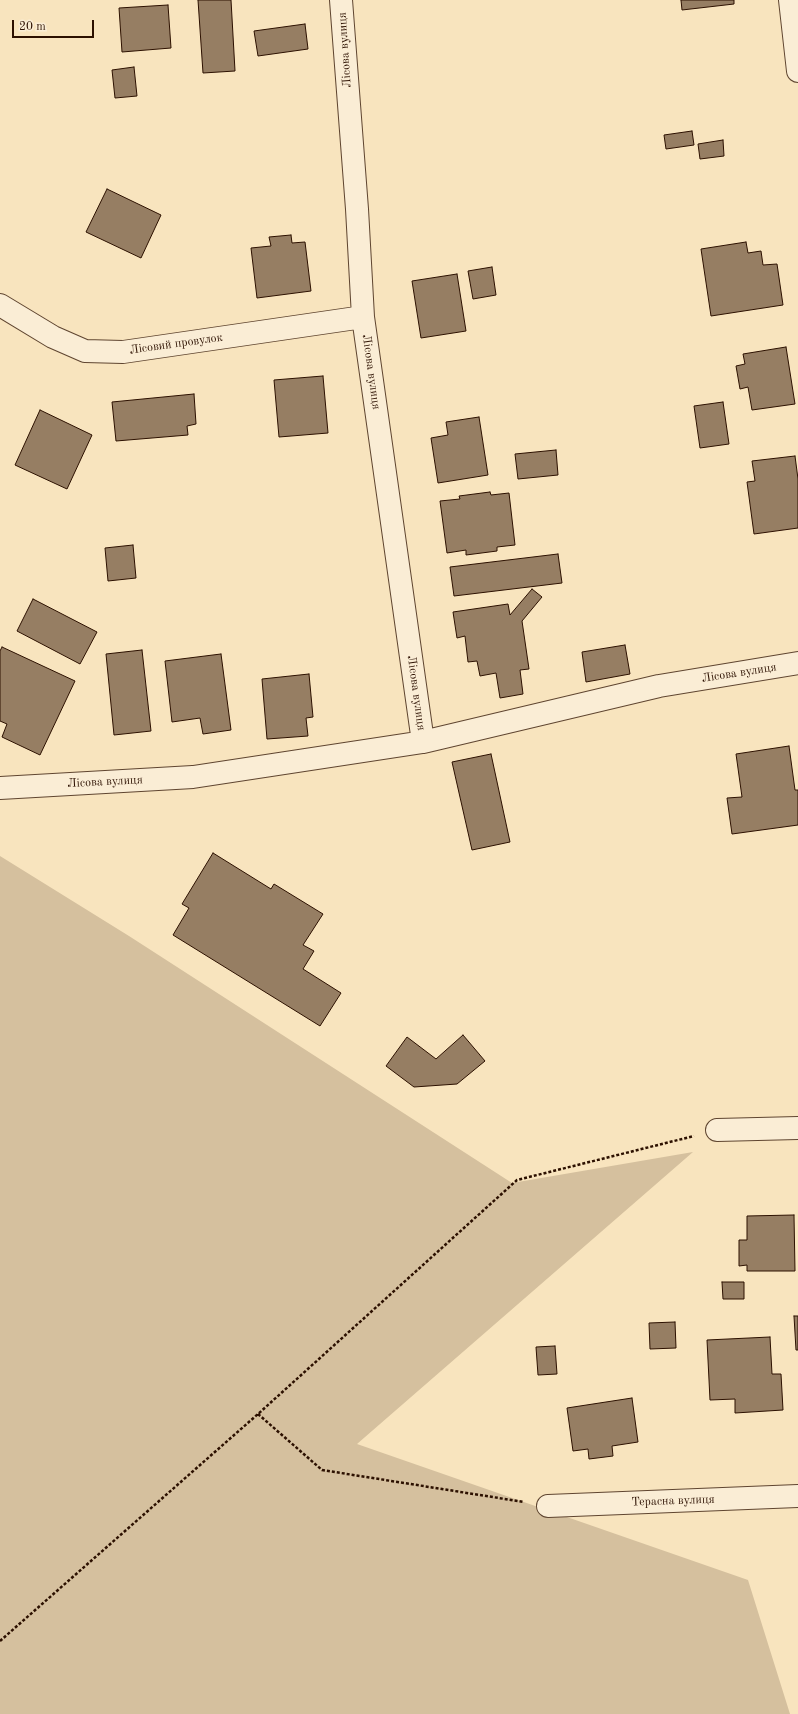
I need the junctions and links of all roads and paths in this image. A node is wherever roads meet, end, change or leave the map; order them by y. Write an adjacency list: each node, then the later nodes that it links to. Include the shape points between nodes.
1 (341, 0): 5 (street, Лісова вулиця)
2 (790, 0): 3 (street)
3 (798, 71)
4 (0, 305): 5 (street, Лісовий провулок, via 53,337 84,351 123,352)
5 (363, 317): 7 (street, Лісова вулиця)
6 (798, 663): 7 (street, Лісова вулиця, via 659,686)
7 (423, 742): 8 (street, Лісова вулиця, via 193,777)
8 (0, 788)
9 (798, 1128): 10 (street)
10 (718, 1130): 11 (path, via 517,1180)
11 (258, 1414): 13 (path, via 322,1470); 14 (path)
12 (798, 1496): 13 (street, Терасна вулиця)
13 (548, 1506)
14 (0, 1641)

